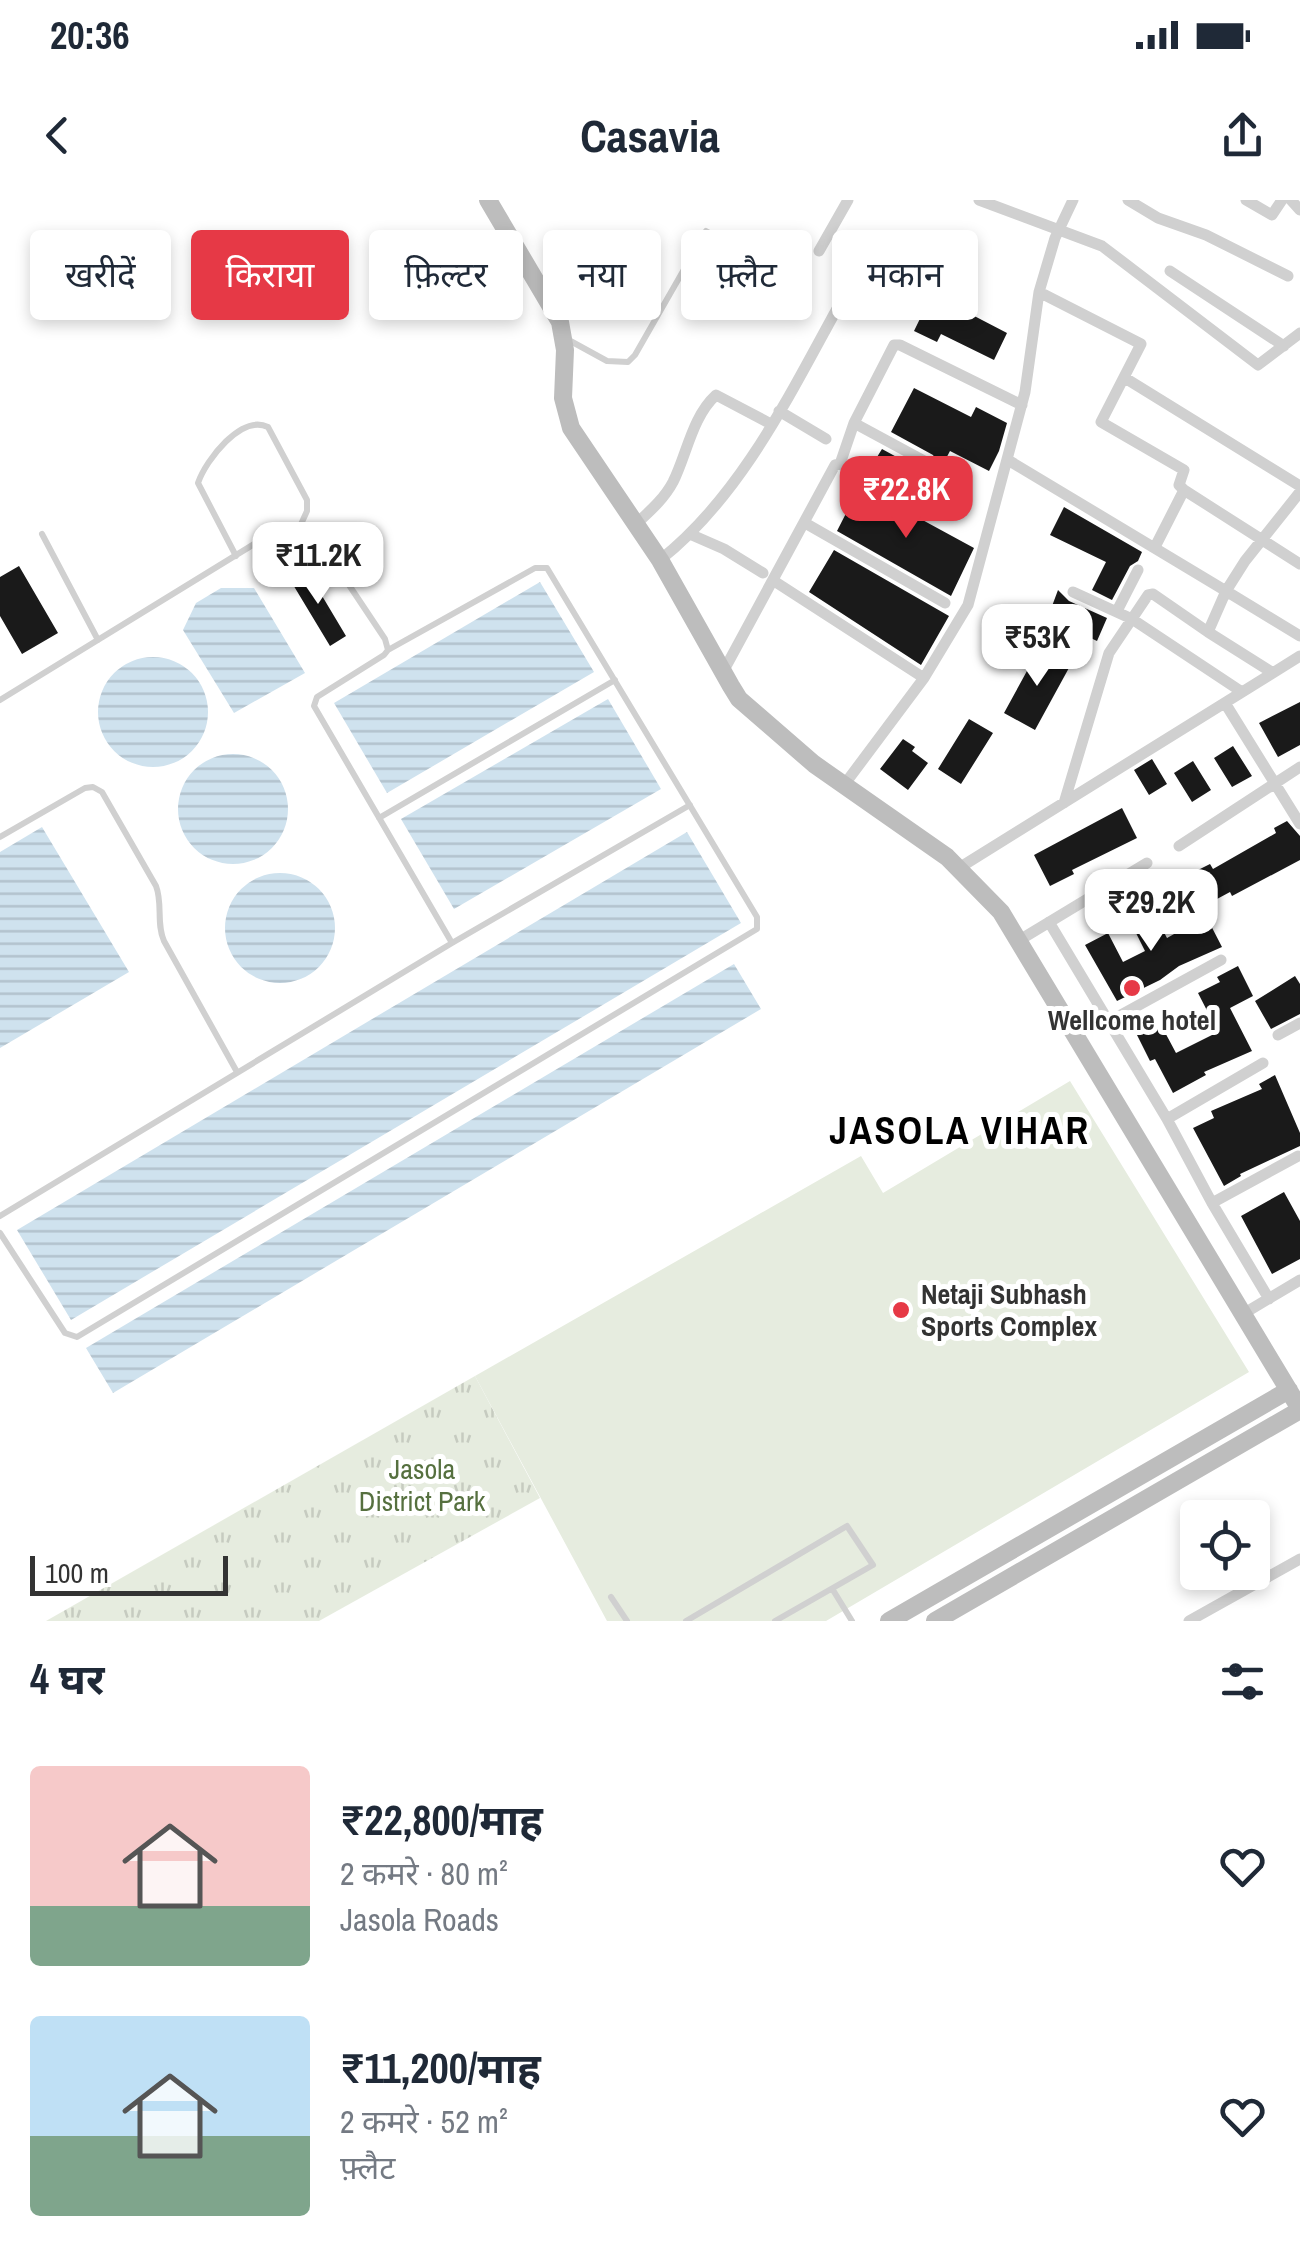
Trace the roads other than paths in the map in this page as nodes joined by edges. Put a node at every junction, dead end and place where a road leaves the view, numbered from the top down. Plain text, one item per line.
1 (488, 200) edge
2 (848, 200) edge
3 (979, 200) edge
4 (1073, 200) edge
5 (1128, 200) edge
6 (1246, 200) edge
7 (1282, 200) edge
8 (1292, 200) edge
9 (1300, 210) edge
10 (1059, 230) junction
11 (819, 252) dead end
12 (1170, 271) dead end
13 (681, 274) edge
14 (1288, 276) dead end
15 (1039, 292) junction
16 (832, 317) edge
17 (1300, 333) edge
18 (564, 338) junction
19 (1284, 346) junction
20 (1124, 378) junction
21 (1022, 405) junction
22 (780, 410) junction
23 (854, 423) junction
24 (770, 424) junction
25 (826, 439) dead end
26 (1008, 460) junction
27 (928, 463) dead end
28 (840, 464) junction
29 (1300, 489) edge
30 (1184, 490) junction
31 (929, 514) dead end
32 (805, 523) junction
33 (636, 524) junction
34 (297, 533) junction
35 (42, 534) dead end
36 (692, 535) junction
37 (1262, 540) junction
38 (1155, 547) junction
39 (236, 556) junction
40 (660, 560) junction
41 (1300, 564) edge
42 (1138, 570) dead end
43 (763, 572) dead end
44 (774, 581) junction
45 (1226, 591) junction
46 (1073, 592) dead end
47 (946, 603) dead end
48 (1117, 611) junction
49 (1132, 619) junction
50 (1208, 632) junction
51 (1300, 636) edge
52 (98, 640) junction
53 (388, 650) junction
54 (1300, 656) edge
55 (723, 672) junction
56 (1273, 673) junction
57 (924, 678) junction
58 (615, 680) junction
59 (1242, 692) junction
60 (0, 700) edge
61 (1225, 704) junction
62 (1300, 767) edge
63 (1273, 784) junction
64 (844, 785) junction
65 (1064, 803) junction
66 (690, 804) junction
67 (379, 818) junction
68 (1300, 824) edge
69 (0, 837) edge
70 (1178, 846) dead end
71 (1147, 863) dead end
72 (959, 868) junction
73 (1049, 922) junction
74 (1018, 940) junction
75 (452, 943) junction
76 (1221, 960) dead end
77 (1108, 1022) junction
78 (1300, 1022) edge
79 (1278, 1035) dead end
80 (1263, 1063) dead end
81 (236, 1072) junction
82 (1167, 1118) junction
83 (1298, 1156) edge
84 (1212, 1203) junction
85 (0, 1216) edge
86 (0, 1233) edge
87 (1300, 1280) edge
88 (1269, 1298) junction
89 (1244, 1314) junction
90 (1289, 1390) junction
91 (1300, 1410) edge
92 (1300, 1558) edge
93 (833, 1590) junction
94 (611, 1598) dead end
95 (627, 1621) edge
96 (686, 1621) edge
97 (774, 1621) edge
98 (852, 1621) edge
99 (889, 1621) edge
100 (935, 1621) edge
101 (1189, 1621) edge

1 - 18 street
2 - 11 street
3 - 10 street
4 - 10 street
5 - 14 street
6 - 7 street
8 - 9 street
10 - 15 street
10 - 19 street
12 - 19 street
13 - 18 lane
15 - 20 street
15 - 21 street
16 - 22 street
17 - 19 street
18 - 33 street
20 - 29 street
20 - 30 street
21 - 23 street
21 - 26 street
22 - 24 street
22 - 25 street
23 - 27 street
23 - 28 street
24 - 33 street
24 - 36 street
26 - 38 street
26 - 57 street
28 - 31 street
28 - 32 street
29 - 37 street
30 - 37 street
30 - 38 street
32 - 44 street
32 - 47 street
33 - 40 street
34 - 39 lane
34 - 39 lane
34 - 53 lane
35 - 52 lane
36 - 40 street
36 - 43 street
37 - 41 street
37 - 45 street
38 - 45 street
39 - 52 lane
40 - 55 street
42 - 48 street
44 - 55 street
44 - 57 street
45 - 50 street
45 - 51 street
46 - 48 street
48 - 49 street
49 - 50 street
49 - 59 street
49 - 65 street
50 - 56 street
52 - 60 lane
53 - 58 lane
53 - 67 lane
54 - 56 street
55 - 64 street
56 - 59 street
57 - 64 street
58 - 66 lane
58 - 67 lane
59 - 61 street
61 - 63 street
61 - 65 street
62 - 63 street
63 - 68 street
63 - 70 street
64 - 72 street
65 - 72 street
66 - 75 lane
66 - 86 lane
67 - 75 lane
69 - 81 lane
71 - 73 street
72 - 74 street
73 - 74 street
73 - 77 street
74 - 89 street
75 - 81 lane
76 - 77 street
77 - 82 street
78 - 79 street
80 - 82 street
81 - 85 lane
82 - 84 street
83 - 84 street
84 - 88 street
87 - 88 street
88 - 89 street
89 - 90 street
90 - 91 street
90 - 99 street
91 - 100 street
92 - 101 street
93 - 96 lane
93 - 97 lane
93 - 98 lane
94 - 95 lane

